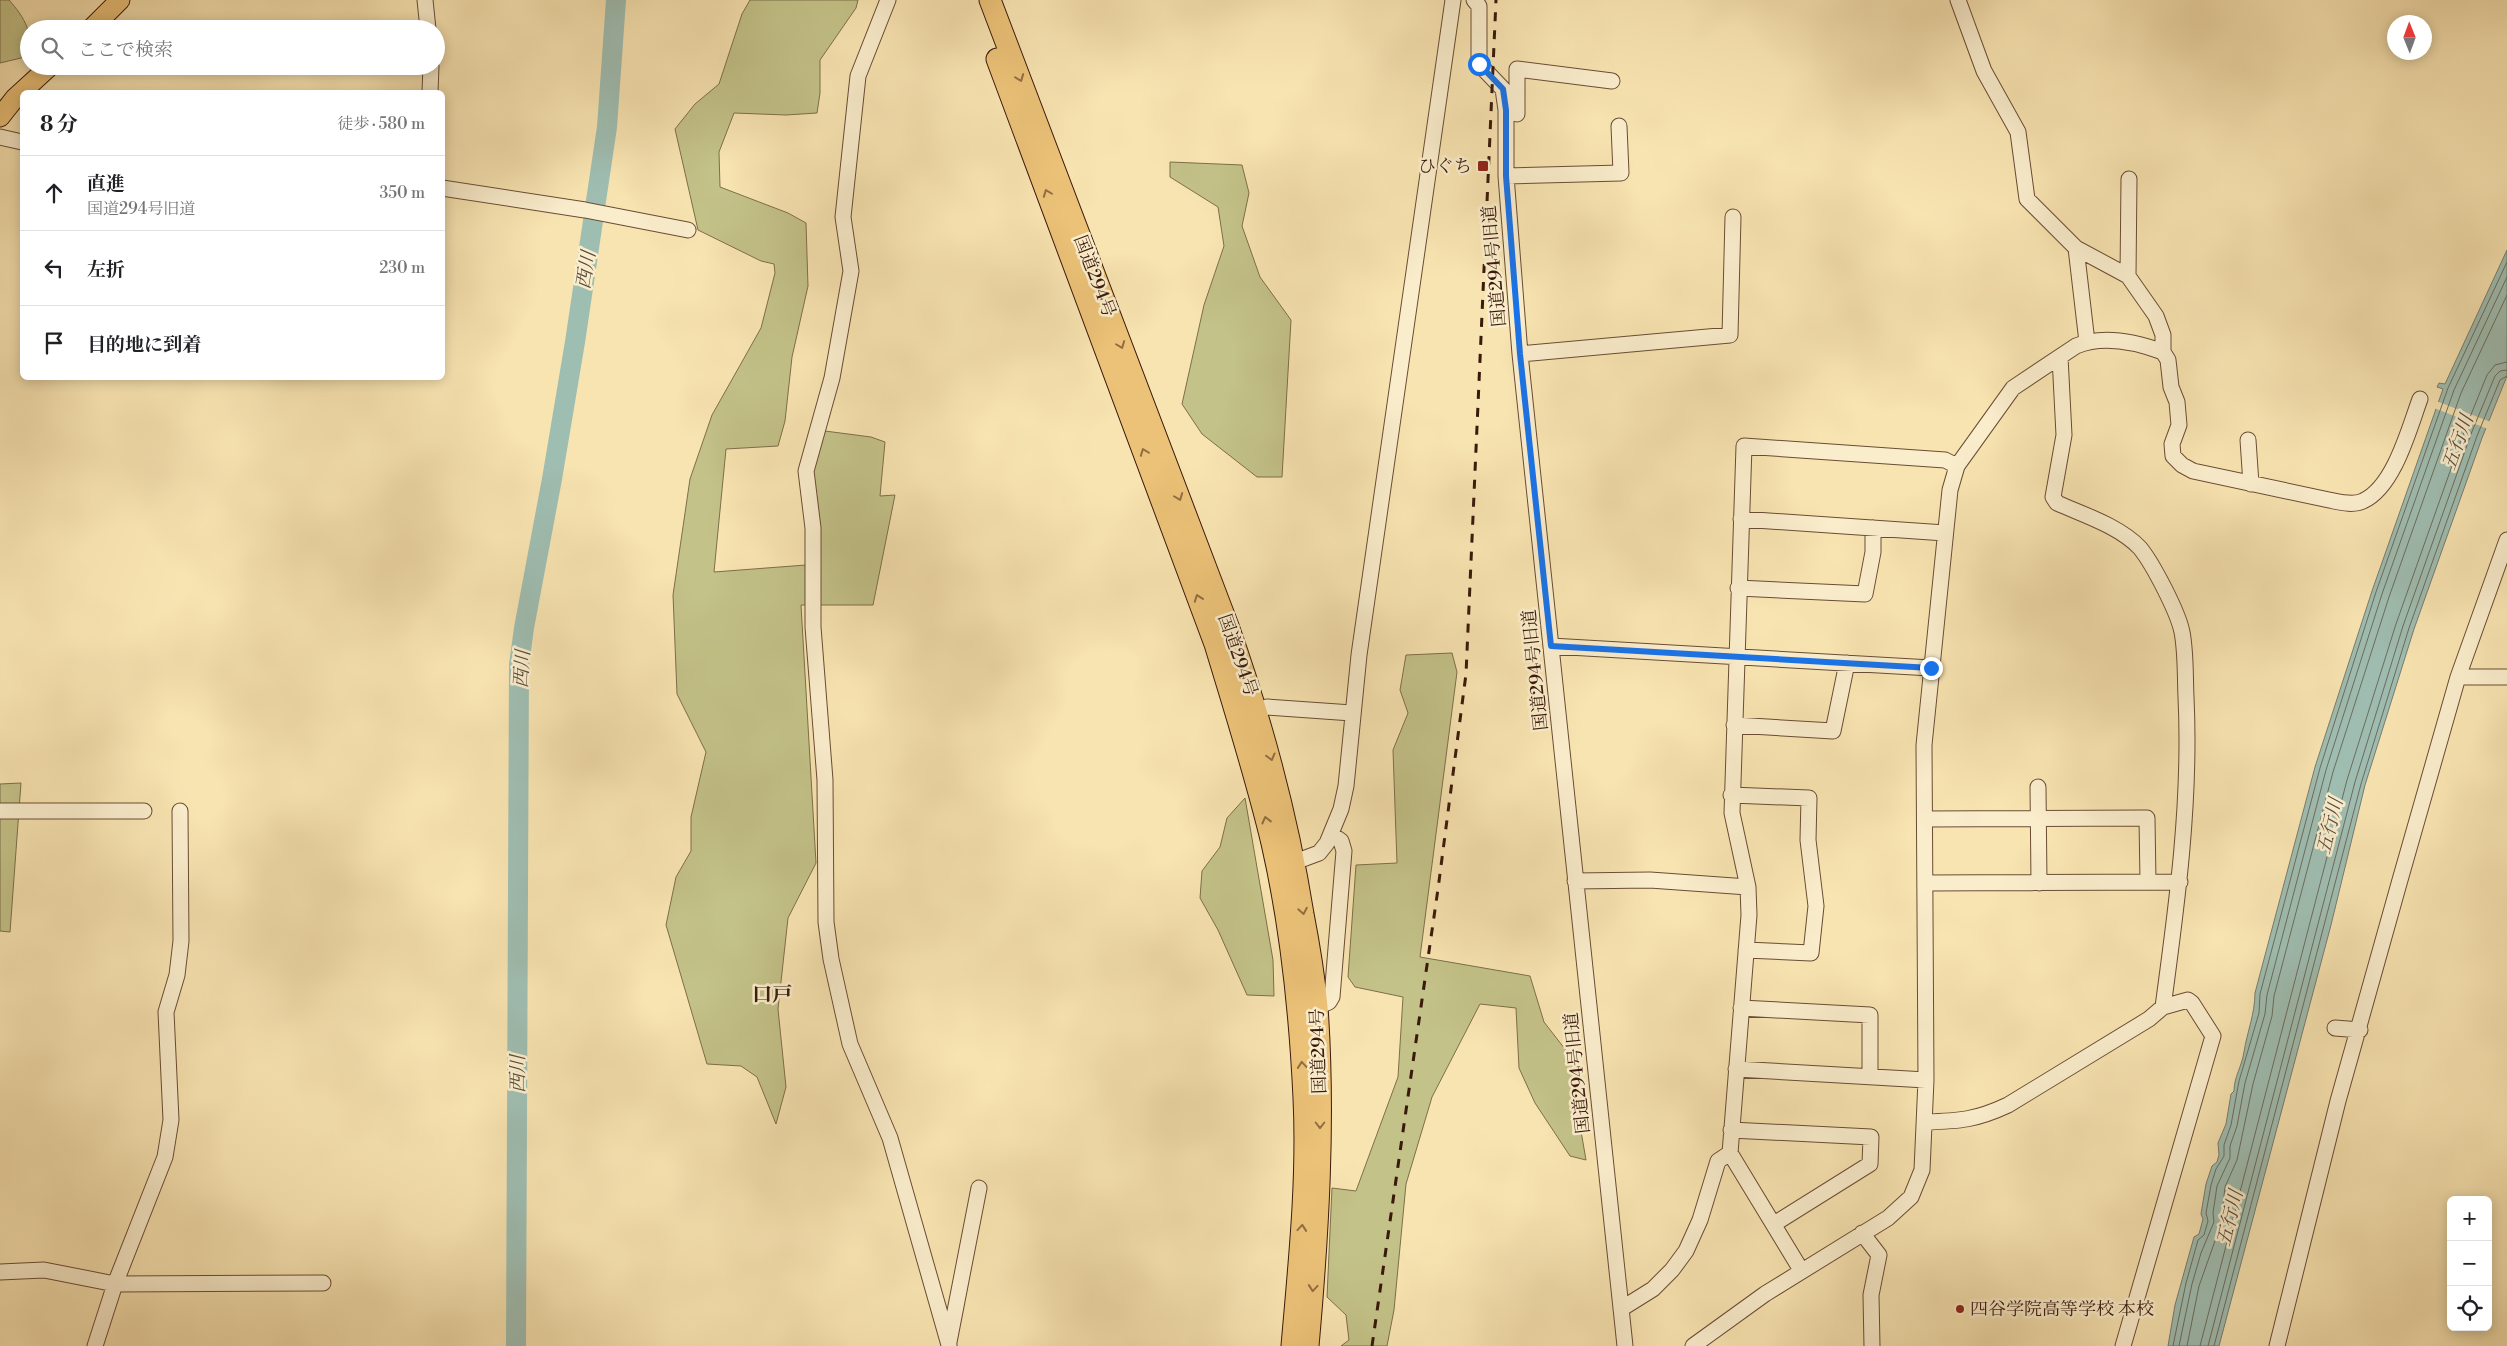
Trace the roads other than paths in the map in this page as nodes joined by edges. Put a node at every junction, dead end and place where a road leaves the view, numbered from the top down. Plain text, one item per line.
1 (120, 0) edge
2 (425, 0) edge
3 (888, 0) edge
4 (976, 0) edge
5 (990, 0) edge
6 (1453, 0) edge
7 (1474, 0) edge
8 (1958, 0) edge
9 (100, 20) edge
10 (427, 20) edge
11 (40, 75) edge
12 (431, 75) edge
13 (1612, 81) dead end
14 (1499, 84) junction
15 (1517, 84) junction
16 (24, 90) edge
17 (430, 90) edge
18 (20, 93) edge
19 (1517, 114) dead end
20 (0, 117) edge
21 (1619, 126) dead end
22 (0, 137) edge
23 (20, 142) edge
24 (1506, 176) junction
25 (2128, 179) dead end
26 (445, 188) edge
27 (1733, 217) dead end
28 (688, 230) dead end
29 (2076, 248) junction
30 (2128, 276) junction
31 (2087, 342) junction
32 (2163, 352) junction
33 (1520, 354) junction
34 (2060, 357) junction
35 (2420, 399) dead end
36 (2248, 440) dead end
37 (1957, 466) junction
38 (2251, 484) junction
39 (1741, 519) junction
40 (1873, 528) junction
41 (1945, 533) junction
42 (2507, 540) edge
43 (1738, 588) junction
44 (1551, 646) junction
45 (1737, 655) junction
46 (1847, 663) junction
47 (1931, 668) junction
48 (2458, 677) junction
49 (2507, 677) edge
50 (1257, 710) junction
51 (1352, 713) junction
52 (1734, 725) junction
53 (2038, 787) dead end
54 (1731, 795) junction
55 (0, 811) edge
56 (180, 811) dead end
57 (144, 812) dead end
58 (2038, 818) junction
59 (1925, 819) junction
60 (1331, 834) junction
61 (1286, 865) junction
62 (1575, 881) junction
63 (2148, 882) junction
64 (2180, 882) junction
65 (2039, 883) junction
66 (1926, 884) junction
67 (1748, 886) junction
68 (1746, 950) junction
69 (1317, 1007) junction
70 (2163, 1007) junction
71 (1741, 1008) junction
72 (2334, 1028) dead end
73 (2360, 1030) junction
74 (1736, 1069) junction
75 (1870, 1077) junction
76 (1926, 1080) junction
77 (1925, 1122) junction
78 (1731, 1130) junction
79 (1730, 1153) junction
80 (979, 1188) dead end
81 (1774, 1224) junction
82 (1862, 1233) junction
83 (1801, 1270) junction
84 (0, 1272) edge
85 (323, 1283) dead end
86 (115, 1284) junction
87 (1621, 1310) junction
88 (95, 1346) edge
89 (948, 1346) edge
90 (1292, 1346) edge
91 (1308, 1346) edge
92 (1625, 1346) edge
93 (1693, 1346) edge
94 (1872, 1346) edge
95 (2123, 1346) edge
96 (2278, 1346) edge

1 - 9 main road
2 - 10 street
3 - 89 street
61 -> 4 highway, 国道294号
5 -> 50 highway, 国道294号
6 - 51 street
7 - 14 street, 国道294号旧道
8 - 29 street
11 - 16 main road
12 - 17 street
13 - 15 street
14 - 15 street
14 - 24 street, 国道294号旧道
15 - 19 street
18 - 20 main road
21 - 24 street
22 - 23 street
24 - 33 street, 国道294号旧道
25 - 30 street
26 - 28 street
27 - 33 street
29 - 30 street
29 - 31 street
30 - 32 street
31 - 32 street
31 - 34 street
32 - 38 street
33 - 44 street, 国道294号旧道
34 - 37 street
34 - 64 street
35 - 38 street
36 - 38 street
37 - 39 street
37 - 41 street
39 - 40 street
39 - 43 street
40 - 41 street
40 - 43 street
41 - 47 street
42 - 48 street
43 - 45 street
44 - 45 street
44 - 62 street, 国道294号旧道
45 - 46 street
45 - 52 street
46 - 47 street
46 - 52 street
47 - 59 street
48 - 49 street
48 - 73 street
50 - 51 street
50 -> 61 highway, 国道294号
51 - 60 street
52 - 54 street
53 - 58 street
54 - 67 street
54 - 68 street
55 - 57 street
56 - 86 street
58 - 59 street
58 - 63 street
58 - 65 street
59 - 66 street
60 - 61 street
60 - 69 street
61 -> 69 highway, 国道294号
90 -> 61 highway, 国道294号
62 - 67 street
62 - 87 street, 国道294号旧道
63 - 64 street
63 - 65 street
64 - 70 street
65 - 66 street
66 - 76 street
67 - 68 street
68 - 71 street
69 -> 91 highway, 国道294号
70 - 77 street
70 - 95 street
71 - 74 street
71 - 75 street
72 - 73 street
73 - 96 street
74 - 75 street
74 - 78 street
75 - 76 street
76 - 77 street
77 - 82 street
78 - 79 street
78 - 81 street
79 - 81 street
79 - 87 street
80 - 89 street
81 - 83 street
82 - 83 street
82 - 94 street
83 - 93 street
84 - 86 street
85 - 86 street
86 - 88 street
87 - 92 street, 国道294号旧道

